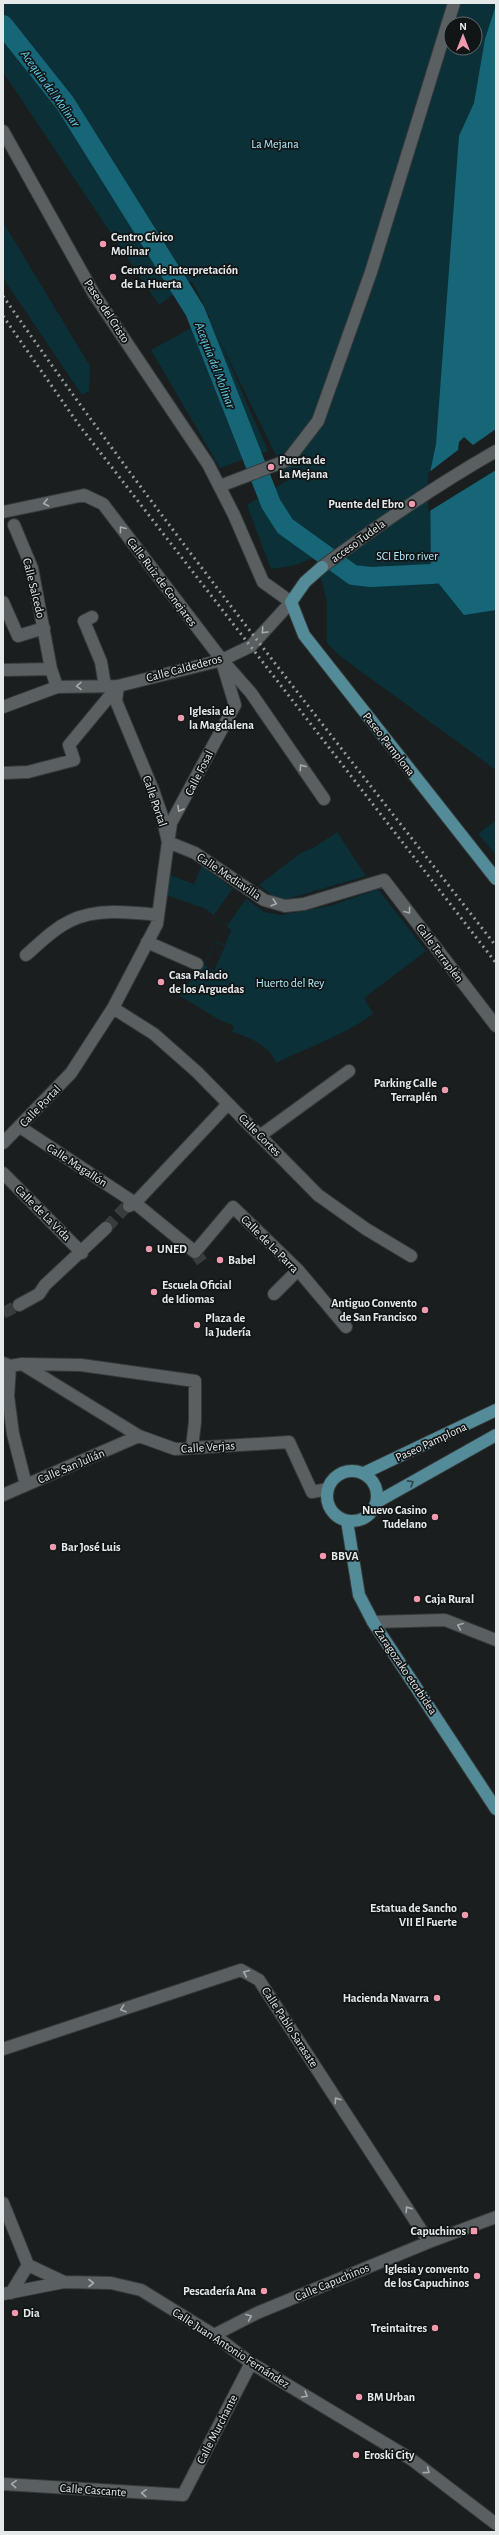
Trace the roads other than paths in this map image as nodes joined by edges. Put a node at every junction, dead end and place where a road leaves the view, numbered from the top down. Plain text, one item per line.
1 (454, 3) edge
2 (3, 131) edge
3 (496, 450) edge
4 (220, 486) junction
5 (3, 512) edge
6 (14, 525) dead end
7 (322, 567) joint
8 (3, 602) edge
9 (291, 602) junction
10 (92, 617) dead end
11 (44, 628) junction
12 (222, 660) junction
13 (51, 669) junction
14 (3, 670) edge
15 (57, 686) junction
16 (105, 686) junction
17 (118, 686) junction
18 (3, 707) edge
19 (3, 774) edge
20 (324, 800) dead end
21 (168, 842) junction
22 (384, 880) joint
23 (496, 880) edge
24 (158, 916) junction
25 (147, 942) junction
26 (26, 955) dead end
27 (197, 964) dead end
28 (113, 1008) junction
29 (496, 1026) edge
30 (349, 1071) dead end
31 (228, 1104) junction
32 (20, 1127) junction
33 (261, 1136) junction
34 (4, 1139) edge
35 (3, 1173) edge
36 (130, 1205) junction
37 (106, 1228) tunnel mouth
38 (195, 1252) joint
39 (82, 1253) junction
40 (411, 1256) dead end
41 (298, 1270) junction
42 (274, 1294) dead end
43 (19, 1305) tunnel mouth
44 (346, 1327) dead end
45 (22, 1364) junction
46 (7, 1365) edge
47 (496, 1410) edge
48 (496, 1435) edge
49 (139, 1436) junction
50 (192, 1447) junction
51 (364, 1473) junction
52 (26, 1485) junction
53 (328, 1490) junction
54 (3, 1495) edge
55 (377, 1502) junction
56 (347, 1521) junction
57 (373, 1622) junction
58 (496, 1640) edge
59 (496, 1809) edge
60 (3, 2049) edge
61 (3, 2202) edge
62 (496, 2217) edge
63 (429, 2242) junction
64 (28, 2265) junction
65 (64, 2282) junction
66 (7, 2293) edge
67 (214, 2335) junction
68 (250, 2363) junction
69 (3, 2484) edge
70 (182, 2495) joint
71 (496, 2524) edge

1 - 4 street
2 - 4 street, Paseo del Cristo
3 - 7 street, acceso Tudela
4 - 9 street, Paseo del Cristo
12 -> 5 street, Calle Ruiz de Conejares
6 - 11 street, Calle Salcedo
7 - 9 main road
8 - 11 street, Calle Salcedo
9 -> 12 street, Calle Caldederos
9 - 23 main road, Paseo Pamplona
10 - 16 street
11 - 13 street, Calle Salcedo
12 - 17 street, Calle Caldederos
20 -> 12 street, Calle Ruiz de Conejares
12 -> 21 street, Calle Fosal
13 - 14 street
13 - 15 street, Calle Salcedo
16 -> 15 street, Calle Caldederos
15 - 18 street, Calle Caldederos
16 - 17 street, Calle Caldederos
17 - 19 street
17 - 21 street, Calle Portal
21 -> 22 street, Calle Mediavilla
21 - 24 street, Calle Portal
22 -> 29 street, Calle Terraplén
24 - 25 street, Calle Portal
24 - 26 street
25 - 27 street
25 - 28 street, Calle Portal
28 - 31 street, Calle Cortes
28 - 32 street, Calle Portal
30 - 33 street
31 - 33 street, Calle Cortes
31 - 36 street
32 - 34 street, Calle Portal
32 - 36 street, Calle Magallón
33 - 40 street, Calle Cortes
35 - 39 street, Calle de La Vida
36 - 38 street, Calle Magallón
37 - 39 street
38 - 41 street, Calle de La Parra
39 - 43 street
41 - 42 street
41 - 44 street, Calle de La Parra
45 - 46 street
45 - 49 street, Calle Verjas
45 - 50 street
46 - 52 street
47 - 51 main road, Paseo Pamplona
55 -> 48 main road, Paseo Pamplona
49 - 50 street, Calle Verjas
49 - 52 street, Calle San Julián
50 - 53 street, Calle Verjas
51 - 53 main road
51 - 55 main road
52 - 54 street, Calle San Julián
53 - 56 main road
55 - 56 main road
56 - 57 main road, Zaragozako etorbidea
58 -> 57 street
57 - 59 main road, Zaragozako etorbidea
63 -> 60 street, Calle Pablo Sarasate
61 - 64 street
62 - 63 street, Calle Capuchinos
67 -> 63 street, Calle Capuchinos
64 - 65 street
64 - 66 street
65 - 66 street, Calle Juan Antonio Fernández
65 -> 67 street, Calle Juan Antonio Fernández
67 - 68 street, Calle Juan Antonio Fernández
68 - 70 street, Calle Murchante
68 -> 71 street, Calle Juan Antonio Fernández
70 -> 69 street, Calle Cascante

